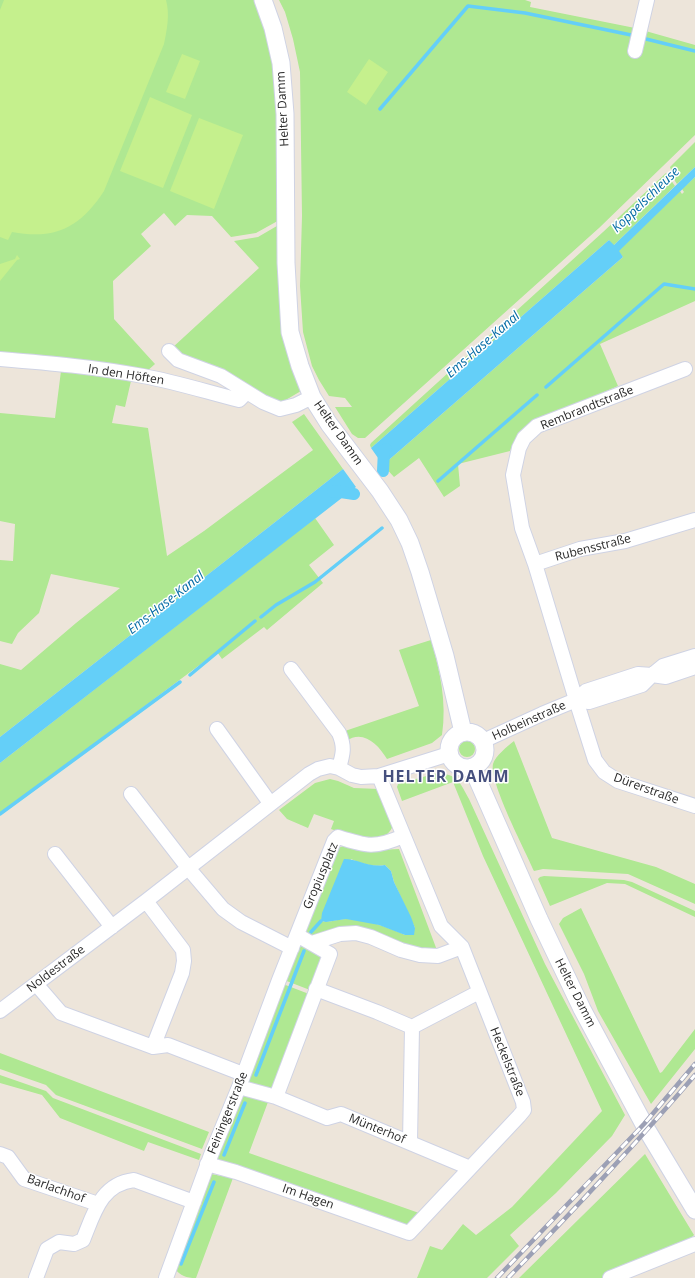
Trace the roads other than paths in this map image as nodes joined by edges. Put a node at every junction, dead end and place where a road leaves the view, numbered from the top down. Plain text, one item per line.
1 (264, 0) edge
2 (647, 0) edge
3 (637, 42) dead end
4 (169, 351) dead end
5 (0, 358) edge
6 (685, 369) dead end
7 (248, 392) junction
8 (312, 397) junction
9 (695, 520) edge
10 (535, 564) junction
11 (695, 656) edge
12 (695, 667) edge
13 (291, 669) dead end
14 (652, 675) junction
15 (576, 700) junction
16 (217, 729) dead end
17 (463, 732) junction
18 (483, 741) junction
19 (449, 754) junction
20 (472, 767) junction
21 (339, 768) junction
22 (379, 776) junction
23 (131, 794) dead end
24 (270, 803) junction
25 (695, 806) edge
26 (403, 836) junction
27 (54, 854) dead end
28 (188, 868) junction
29 (146, 901) junction
30 (112, 927) junction
31 (294, 941) junction
32 (312, 943) junction
33 (462, 948) junction
34 (36, 984) junction
35 (316, 989) junction
36 (479, 992) junction
37 (0, 1011) edge
38 (412, 1027) junction
39 (153, 1047) junction
40 (241, 1080) junction
41 (276, 1097) junction
42 (410, 1143) junction
43 (0, 1154) edge
44 (207, 1164) junction
45 (470, 1168) junction
46 (194, 1202) junction
47 (98, 1204) junction
48 (695, 1210) edge
49 (409, 1233) joint
50 (695, 1244) edge
51 (170, 1277) edge
52 (36, 1278) edge
53 (610, 1278) edge

1 - 8 street, Helter Damm
2 - 3 street
4 - 7 street
5 - 7 street, In den Höften
6 - 10 street, Rembrandtstraße
7 - 8 street
8 - 17 street, Helter Damm
9 - 10 street, Rubensstraße
10 - 15 street
11 - 14 street
12 - 14 street, Holbeinstraße
13 - 21 street
14 - 15 street, Holbeinstraße
15 - 18 street, Holbeinstraße
15 - 25 street, Dürerstraße
16 - 24 street
17 - 18 street
17 - 19 street
18 - 20 street
19 - 20 street
19 - 22 street
20 - 48 street, Helter Damm
21 - 22 street
21 - 24 street, Noldestraße
22 - 26 street
23 - 28 street
24 - 28 street, Noldestraße
26 - 31 street, Gropiusplatz
26 - 33 street
27 - 30 street
28 - 29 street, Noldestraße
28 - 31 street
29 - 30 street, Noldestraße
29 - 39 street
30 - 34 street, Noldestraße
31 - 32 street
31 - 40 street, Feiningerstraße
32 - 33 street
32 - 35 street
33 - 36 street, Heckelstraße
34 - 37 street, Noldestraße
34 - 39 street
35 - 38 street
35 - 41 street
36 - 38 street
36 - 45 street, Heckelstraße
38 - 42 street, Münterhof
39 - 40 street, Münterhof
40 - 41 street, Münterhof
40 - 44 street, Feiningerstraße
41 - 42 street, Münterhof
42 - 45 street, Münterhof
43 - 47 street, Barlachhof
44 - 46 street, Feiningerstraße
44 - 49 street, Im Hagen
45 - 49 street, Heckelstraße
46 - 47 street, Barlachhof
46 - 51 street, Feiningerstraße
47 - 52 street, Barlachhof
50 - 53 street

